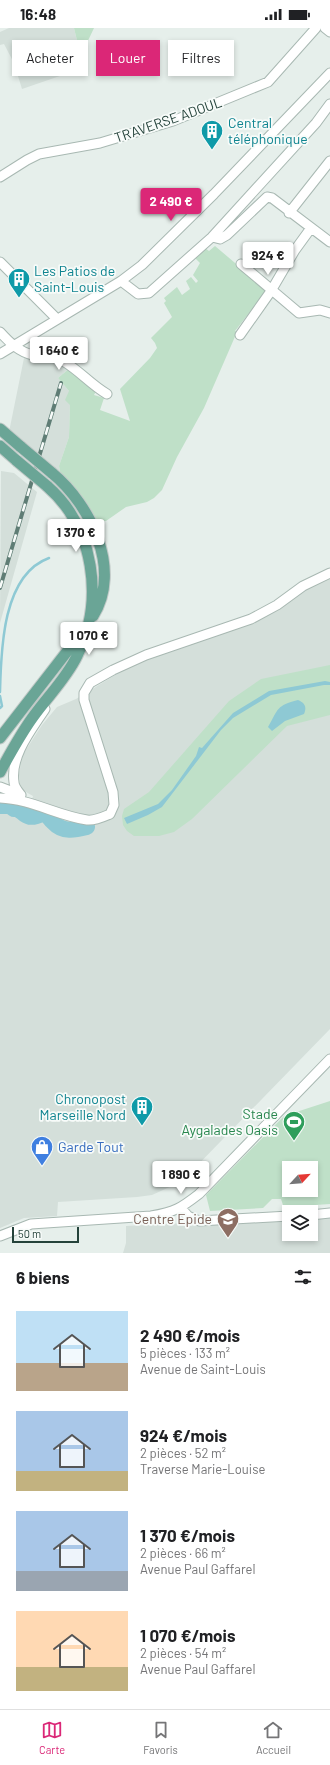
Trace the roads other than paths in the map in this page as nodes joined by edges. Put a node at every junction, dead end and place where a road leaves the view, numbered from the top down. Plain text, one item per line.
1 (316, 28) edge
2 (325, 28) edge
3 (330, 32) edge
4 (330, 73) edge
5 (330, 104) edge
6 (330, 161) edge
7 (0, 177) edge
8 (289, 213) junction
9 (310, 228) junction
10 (212, 237) junction
11 (330, 242) edge
12 (0, 262) edge
13 (241, 264) dead end
14 (121, 281) junction
15 (272, 291) junction
16 (330, 313) edge
17 (57, 319) junction
18 (0, 332) edge
19 (240, 335) dead end
20 (14, 346) junction
21 (0, 354) edge
22 (107, 394) dead end
23 (0, 429) edge
24 (0, 446) edge
25 (330, 573) edge
26 (88, 624) junction
27 (64, 678) junction
28 (0, 738) edge
29 (0, 772) edge
30 (0, 788) edge
31 (21, 795) junction
32 (0, 798) edge
33 (32, 803) junction
34 (330, 1059) edge
35 (181, 1208) junction
36 (330, 1213) edge
37 (318, 1214) edge
38 (282, 1216) edge
39 (0, 1236) edge

1 - 7 street, TRAVERSE ADOUL
2 - 3 street
4 - 14 street
5 - 10 street
6 - 8 street
8 - 9 street
8 - 10 street
9 - 11 street
9 - 15 street
10 - 14 street
12 - 17 street
13 - 15 street
14 - 17 street
15 - 16 street
15 - 19 street
17 - 20 street
18 - 20 street
20 - 21 street
20 - 22 street
23 - 26 main road, bridge
24 - 26 main road, bridge
25 - 33 street
26 - 27 main road
26 - 28 main road
27 - 29 main road
27 - 31 street
30 - 31 street
31 - 33 street
32 - 33 street
34 - 35 street
35 - 38 street
35 - 39 street
36 - 37 street

